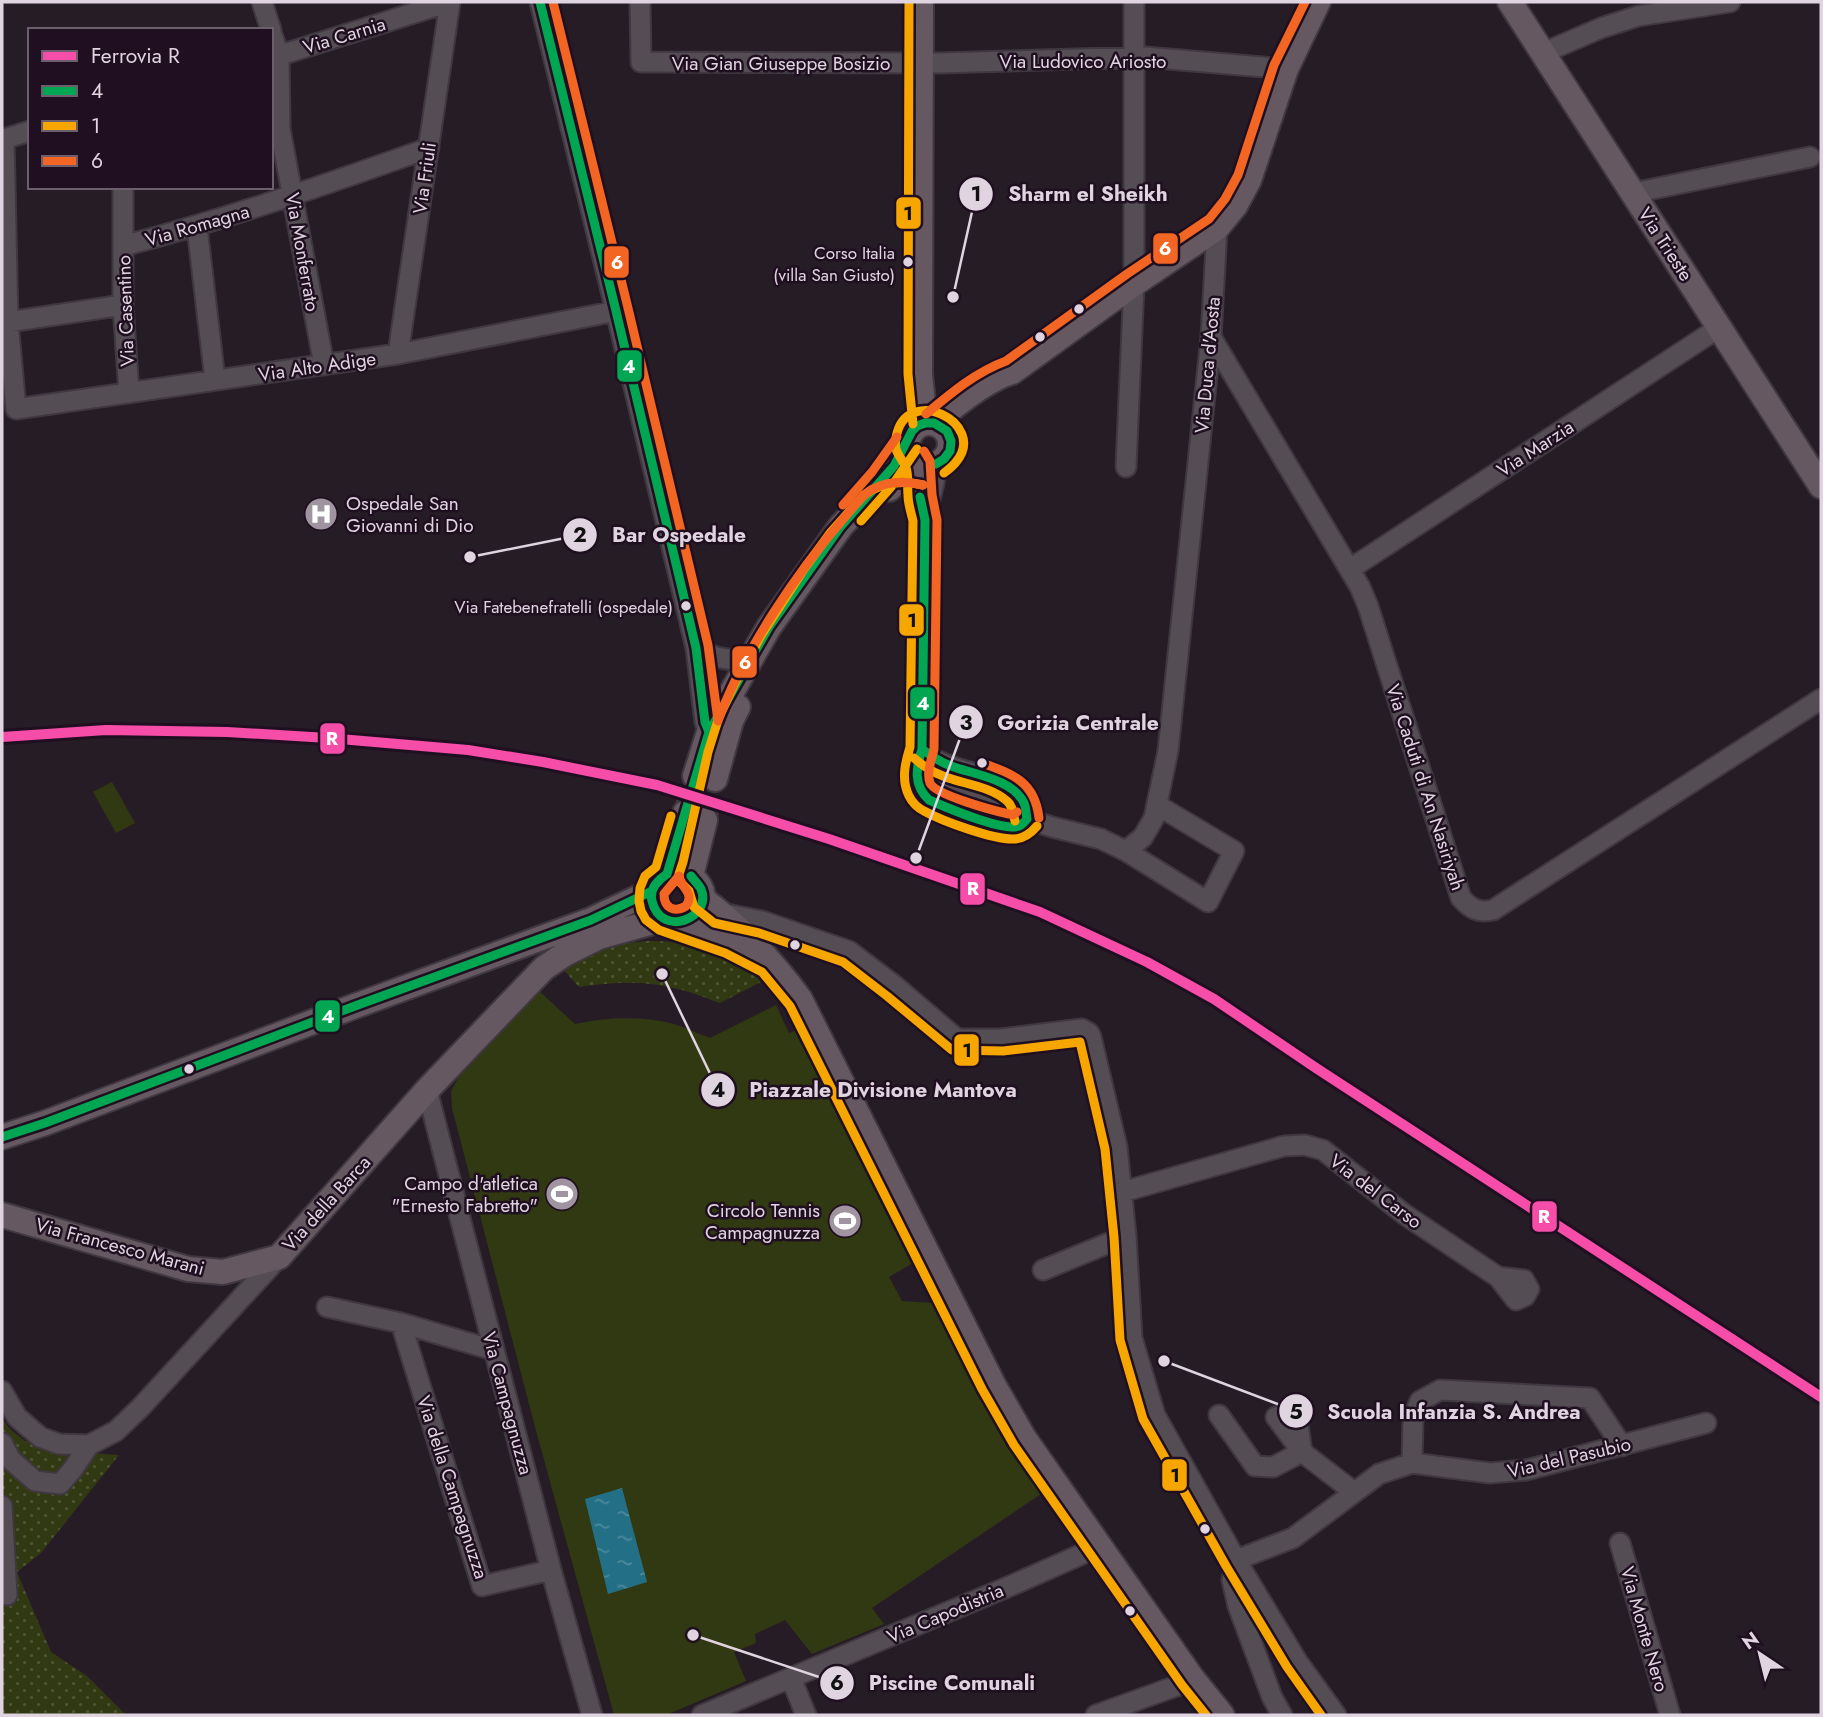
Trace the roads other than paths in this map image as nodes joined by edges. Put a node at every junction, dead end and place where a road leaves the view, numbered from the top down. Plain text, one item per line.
1 (262, 2) edge
2 (449, 2) edge
3 (540, 2) edge
4 (640, 2) edge
5 (921, 2) edge
6 (1134, 2) edge
7 (1318, 2) edge
8 (1510, 2) edge
9 (1730, 2) edge
10 (270, 28) edge
11 (1543, 53) junction
12 (275, 57) edge
13 (1134, 58) junction
14 (921, 62) junction
15 (1286, 69) junction
16 (28, 132) edge
17 (429, 148) junction
18 (1810, 157) dead end
19 (123, 189) edge
20 (1633, 193) junction
21 (293, 196) junction
22 (197, 227) junction
23 (1217, 228) junction
24 (123, 246) junction
25 (1134, 284) junction
26 (123, 305) junction
27 (616, 312) junction
28 (8, 322) junction
29 (1720, 327) junction
30 (1211, 337) junction
31 (398, 354) junction
32 (324, 365) junction
33 (215, 380) junction
34 (129, 393) junction
35 (935, 425) junction
36 (920, 457) junction
37 (1126, 467) dead end
38 (1821, 486) edge
39 (920, 497) junction
40 (876, 501) junction
41 (925, 520) junction
42 (1350, 569) junction
43 (696, 648) junction
44 (750, 659) junction
45 (1821, 699) edge
46 (709, 733) junction
47 (1157, 805) junction
48 (1126, 851) junction
49 (691, 876) junction
50 (659, 882) junction
51 (712, 906) junction
52 (671, 921) junction
53 (770, 962) junction
54 (427, 1090) junction
55 (2, 1137) edge
56 (1122, 1192) junction
57 (2, 1215) edge
58 (1126, 1239) junction
59 (279, 1257) junction
60 (1043, 1270) dead end
61 (1498, 1277) dead end
62 (327, 1307) dead end
63 (401, 1323) junction
64 (494, 1350) junction
65 (2, 1391) edge
66 (1219, 1415) dead end
67 (1706, 1423) dead end
68 (2, 1443) edge
69 (89, 1445) junction
70 (1622, 1446) junction
71 (1412, 1464) junction
72 (1354, 1492) junction
73 (2, 1506) edge
74 (1620, 1543) dead end
75 (1098, 1545) junction
76 (1236, 1560) junction
77 (551, 1570) junction
78 (7, 1595) dead end
79 (791, 1678) junction
80 (1192, 1678) junction
81 (592, 1715) edge
82 (702, 1715) edge
83 (806, 1715) edge
84 (1096, 1715) edge
85 (1222, 1715) edge
86 (1282, 1715) edge
87 (1336, 1715) edge
88 (1670, 1715) edge

1 - 10 street, Via Carnia
2 - 12 street, Via Carnia
2 - 17 street, Via Friuli
3 - 27 street
4 - 14 street, Via Gian Giuseppe Bosizio
5 - 14 main road
6 - 13 street
7 - 15 main road
8 - 11 main road, Via Trieste
9 - 11 street
11 - 20 main road, Via Trieste
12 - 21 street, Via Monferrato
13 - 14 street, Via Ludovico Ariosto
13 - 15 street, Via Ludovico Ariosto
13 - 25 street
14 - 35 main road
15 - 23 main road
16 - 28 street
17 - 21 street, Via Romagna
17 - 31 street, Via Friuli
18 - 20 street
19 - 24 street, Via Casentino
20 - 29 main road, Via Trieste
21 - 22 street, Via Romagna
21 - 32 street, Via Monferrato
22 - 24 street, Via Romagna
22 - 33 street
23 - 25 main road
23 - 30 street, Via Duca d'Aosta
24 - 26 street, Via Casentino
25 - 35 main road
25 - 37 street
26 - 28 street
26 - 34 street, Via Casentino
27 - 31 street, Via Alto Adige
27 - 43 street
28 - 34 street, Via Alto Adige
29 - 38 main road, Via Trieste
29 - 42 street, Via Marzia
30 - 42 street, Via Caduti di An Nasiriyah
30 - 47 street, Via Duca d'Aosta
31 - 32 street, Via Alto Adige
32 - 33 street, Via Alto Adige
33 - 34 street, Via Alto Adige
35 - 36 main road
35 - 36 main road
36 - 39 street
36 - 40 main road
36 - 41 street
36 - 44 main road
39 - 40 street
39 - 41 street
40 - 46 main road
41 - 48 street
42 - 45 street, Via Caduti di An Nasiriyah
43 - 44 street
43 - 46 street
44 - 46 main road
47 - 48 street, Via Duca d'Aosta
47 - 48 street
49 - 50 main road
49 - 50 main road
49 - 51 main road
50 - 52 main road
50 - 55 main road
51 - 52 main road
51 - 53 main road
51 - 56 street
52 - 53 main road
52 - 54 main road, Via della Barca
53 - 75 main road
54 - 59 main road, Via della Barca
54 - 64 street, Via Campagnuzza
56 - 58 street
56 - 61 street, Via del Carso
57 - 59 main road, Via Francesco Marani
58 - 60 street
58 - 76 street
59 - 69 street, Via della Barca
62 - 63 street
63 - 64 street
63 - 77 street, Via della Campagnuzza
64 - 77 street, Via Campagnuzza
65 - 69 street
66 - 72 street
67 - 70 street, Via del Pasubio
68 - 69 street
70 - 71 street, Via del Pasubio
70 - 71 street
71 - 72 street, Via del Pasubio
72 - 76 street, Via del Pasubio
73 - 78 street
74 - 88 street, Via Monte Nero
75 - 79 street, Via Capodistria
75 - 80 main road
76 - 86 street
76 - 87 street
77 - 81 street, Via Campagnuzza
79 - 82 street, Via Capodistria
79 - 83 street
80 - 84 street
80 - 85 main road

